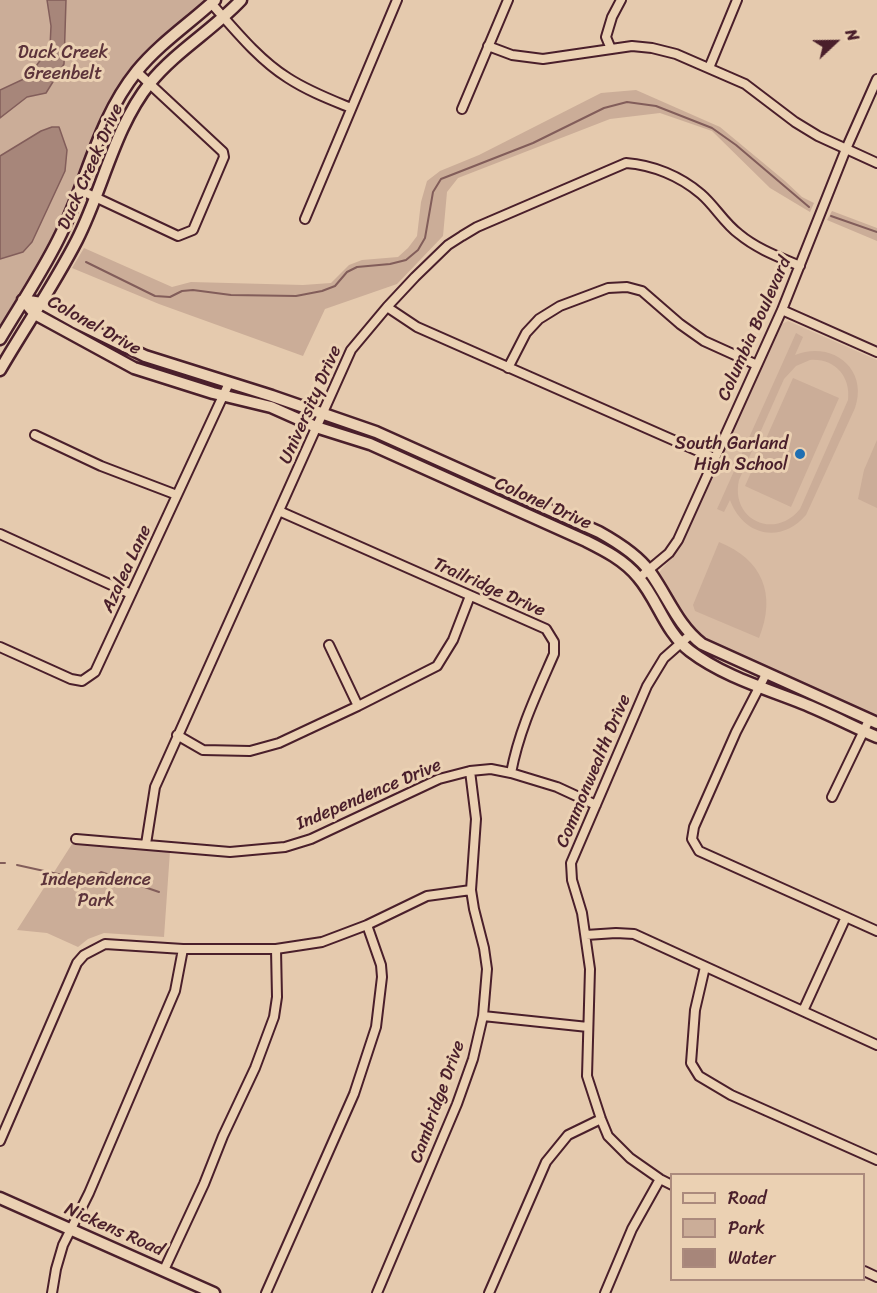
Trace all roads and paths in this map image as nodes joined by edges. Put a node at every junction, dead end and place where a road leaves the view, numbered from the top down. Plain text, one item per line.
1 (241, 0) edge
2 (397, 0) edge
3 (508, 0) edge
4 (621, 0) edge
5 (737, 0) edge
6 (213, 2) edge
7 (224, 17) junction
8 (488, 46) junction
9 (612, 49) junction
10 (709, 68) junction
11 (137, 72) junction
12 (877, 79) edge
13 (150, 84) junction
14 (351, 108) junction
15 (462, 109) dead end
16 (846, 149) junction
17 (877, 164) edge
18 (80, 190) junction
19 (97, 197) junction
20 (305, 219) dead end
21 (800, 266) junction
22 (23, 300) junction
23 (40, 303) junction
24 (387, 307) junction
25 (782, 310) junction
26 (34, 314) junction
27 (0, 339) edge
28 (877, 352) edge
29 (758, 365) junction
30 (508, 368) junction
31 (0, 370) edge
32 (229, 383) junction
33 (223, 395) junction
34 (322, 413) junction
35 (316, 427) junction
36 (35, 435) dead end
37 (714, 459) junction
38 (177, 495) junction
39 (279, 511) junction
40 (0, 534) edge
41 (649, 570) junction
42 (639, 578) junction
43 (131, 594) junction
44 (470, 596) junction
45 (690, 635) junction
46 (680, 643) junction
47 (329, 645) dead end
48 (0, 646) edge
49 (766, 674) junction
50 (759, 687) junction
51 (358, 706) junction
52 (873, 721) edge
53 (864, 731) junction
54 (177, 735) junction
55 (877, 737) edge
56 (470, 771) junction
57 (511, 773) junction
58 (832, 797) dead end
59 (596, 805) junction
60 (76, 839) dead end
61 (146, 844) junction
62 (471, 890) junction
63 (846, 917) junction
64 (366, 925) junction
65 (877, 931) edge
66 (586, 935) junction
67 (183, 949) junction
68 (276, 949) junction
69 (705, 968) junction
70 (803, 1011) junction
71 (483, 1016) junction
72 (588, 1027) junction
73 (877, 1045) edge
74 (601, 1119) junction
75 (0, 1142) edge
76 (877, 1161) edge
77 (660, 1179) junction
78 (670, 1184) edge
79 (0, 1198) edge
80 (71, 1229) junction
81 (164, 1270) junction
82 (52, 1293) edge
83 (214, 1293) edge
84 (267, 1293) edge
85 (377, 1293) edge
86 (489, 1293) edge
87 (605, 1293) edge

1 - 7 street, Duck Creek Drive
2 - 14 street
3 - 8 street
4 - 9 street
5 - 10 street
6 - 7 street
6 - 11 street, Duck Creek Drive
7 - 13 street, Duck Creek Drive
7 - 14 street
8 - 9 street
8 - 15 street
9 - 10 street
10 - 16 street
11 - 13 street
11 - 18 street, Duck Creek Drive
12 - 16 street, Columbia Boulevard
13 - 19 street, Duck Creek Drive
13 - 19 street
14 - 20 street
16 - 17 street
16 - 21 street, Columbia Boulevard
18 - 19 street
18 - 22 street, Duck Creek Drive
19 - 23 street, Duck Creek Drive
21 - 24 street, University Drive
21 - 25 street, Columbia Boulevard
22 - 23 street, Colonel Drive
22 - 26 street, Colonel Drive
22 - 27 street, Duck Creek Drive
23 - 26 street, Duck Creek Drive
23 - 32 street, Colonel Drive
24 - 30 street
24 - 34 street, University Drive
25 - 28 street
25 - 29 street, Columbia Boulevard
26 - 31 street, Duck Creek Drive
26 - 33 street, Colonel Drive
29 - 30 street
29 - 37 street, Columbia Boulevard
30 - 37 street
32 - 33 street, Azalea Lane
32 - 34 street, Colonel Drive
33 - 35 street, Colonel Drive
33 - 38 street, Azalea Lane
34 - 35 street, University Drive
34 - 41 street, Colonel Drive
35 - 39 street, University Drive
35 - 42 street, Colonel Drive
36 - 38 street
37 - 41 street, Columbia Boulevard
38 - 43 street, Azalea Lane
39 - 44 street, Trailridge Drive
39 - 54 street, University Drive
40 - 43 street
41 - 42 street, Columbia Boulevard
41 - 45 street, Colonel Drive
42 - 46 street, Colonel Drive
43 - 48 street, Azalea Lane
44 - 51 street
44 - 57 street, Trailridge Drive
45 - 46 street, Commonwealth Drive
45 - 49 street, Colonel Drive
46 - 50 street, Colonel Drive
46 - 59 street, Commonwealth Drive
47 - 51 street
49 - 50 street
49 - 52 street, Colonel Drive
50 - 53 street, Colonel Drive
50 - 63 street
51 - 54 street
52 - 53 street
53 - 55 street, Colonel Drive
53 - 58 street
54 - 61 street, University Drive
56 - 57 street, Independence Drive
56 - 61 street, Independence Drive
56 - 62 street, Cambridge Drive
57 - 59 street, Independence Drive
59 - 66 street, Commonwealth Drive
60 - 61 street, Independence Drive
62 - 64 street
62 - 71 street, Cambridge Drive
63 - 65 street
63 - 70 street
64 - 68 street
64 - 84 street
66 - 69 street
66 - 72 street, Commonwealth Drive
67 - 68 street
67 - 75 street
67 - 80 street
68 - 81 street
69 - 70 street
69 - 76 street
70 - 73 street
71 - 72 street
71 - 85 street, Cambridge Drive
72 - 74 street, Commonwealth Drive
74 - 77 street, Commonwealth Drive
74 - 86 street
77 - 78 street, Commonwealth Drive
77 - 87 street
79 - 80 street, Nickens Road
80 - 81 street, Nickens Road
80 - 82 street
81 - 83 street, Nickens Road

